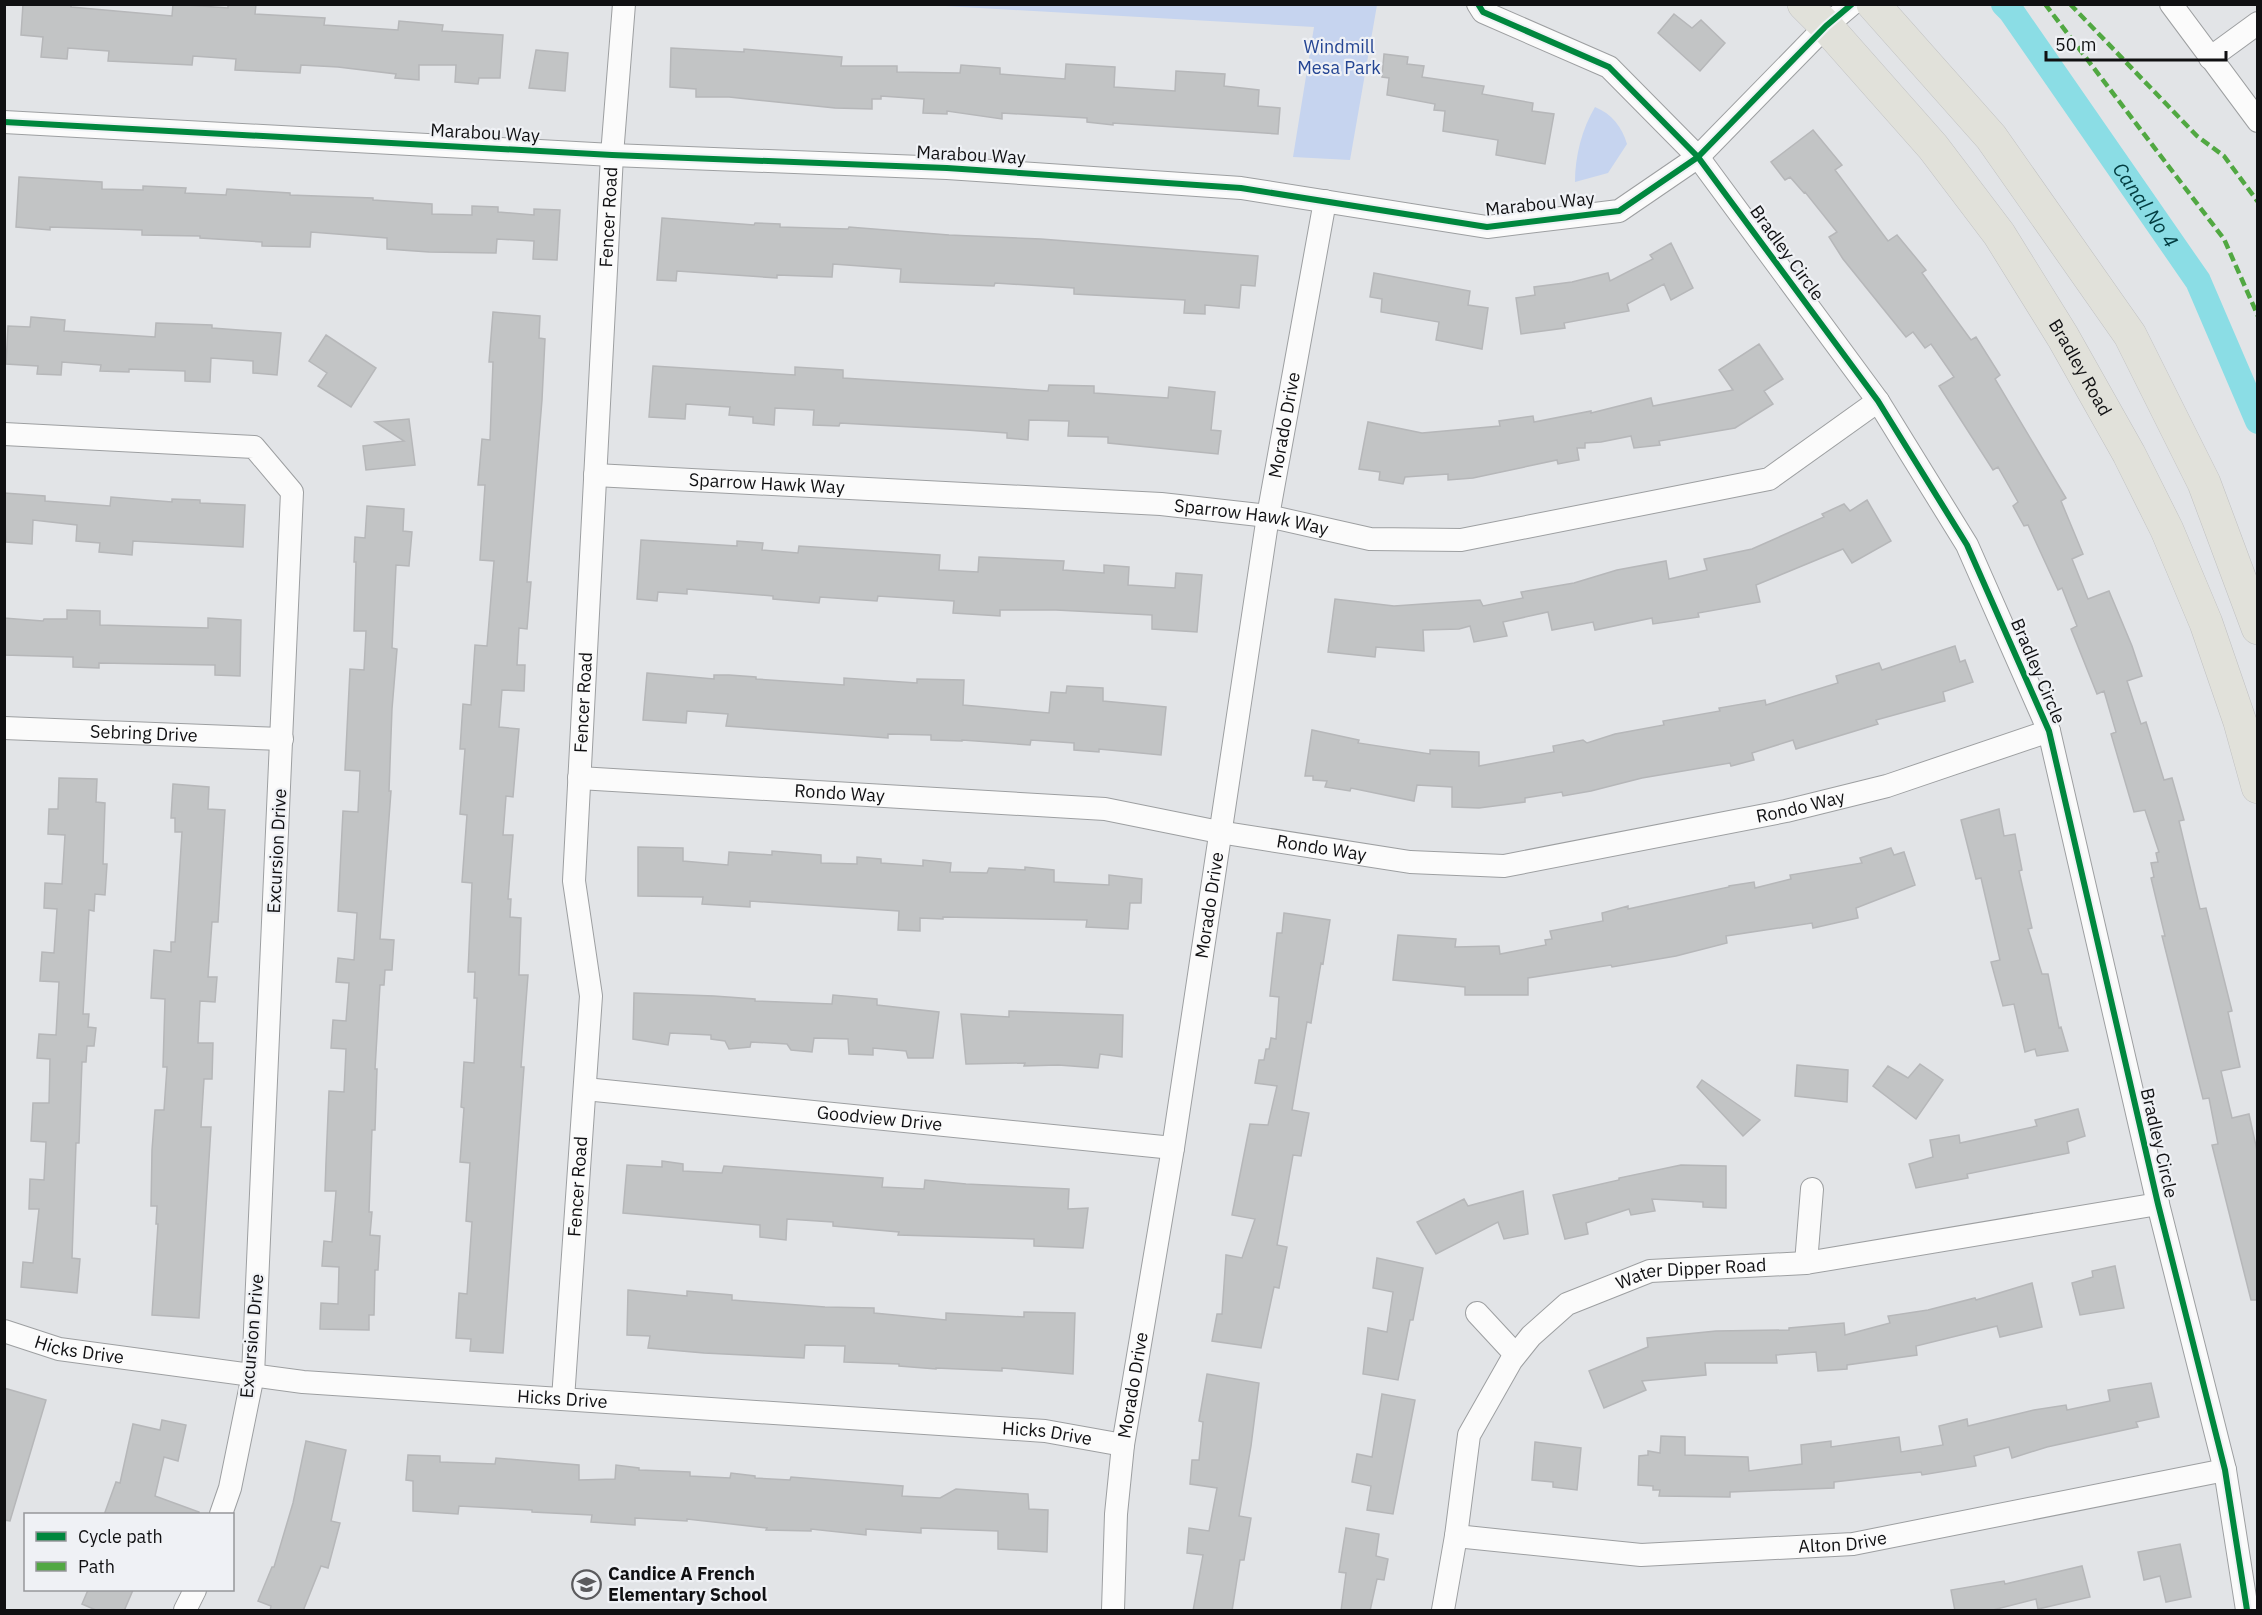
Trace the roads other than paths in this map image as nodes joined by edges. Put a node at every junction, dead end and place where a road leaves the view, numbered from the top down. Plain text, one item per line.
1 (624, 4) edge
2 (1478, 4) edge
3 (1852, 4) edge
4 (1873, 4) edge
5 (2172, 4) edge
6 (1815, 15) edge
7 (2258, 23) edge
8 (2210, 58) junction
9 (4, 122) edge
10 (2258, 122) edge
11 (612, 155) junction
12 (1698, 157) junction
13 (1325, 201) junction
14 (1878, 401) junction
15 (4, 434) edge
16 (595, 475) junction
17 (1268, 516) junction
18 (2258, 628) edge
19 (4, 728) edge
20 (2049, 731) junction
21 (282, 739) junction
22 (579, 778) junction
23 (2258, 787) edge
24 (1219, 832) junction
25 (585, 1089) junction
26 (1173, 1148) junction
27 (1812, 1189) dead end
28 (2158, 1204) junction
29 (1806, 1263) junction
30 (1477, 1313) dead end
31 (4, 1331) edge
32 (1515, 1354) junction
33 (253, 1375) junction
34 (564, 1399) junction
35 (1123, 1444) junction
36 (2225, 1470) junction
37 (222, 1513) edge
38 (1456, 1536) junction
39 (195, 1591) edge
40 (186, 1611) edge
41 (1113, 1611) edge
42 (1443, 1611) edge
43 (2247, 1611) edge

1 - 11 street, Fencer Road
2 - 12 street, Bradley Circle
3 - 6 street, Marabou Way
4 - 18 main road
5 - 8 street
6 - 12 street, Marabou Way
6 - 23 main road, Bradley Road
7 - 8 street
8 - 10 street
9 - 11 street, Marabou Way
11 - 13 street, Marabou Way
11 - 16 street, Fencer Road
12 - 13 street, Marabou Way
12 - 14 street, Bradley Circle
13 - 17 street, Morado Drive
14 - 17 street, Sparrow Hawk Way
14 - 20 street, Bradley Circle
15 - 21 street, Excursion Drive
16 - 17 street, Sparrow Hawk Way
16 - 22 street, Fencer Road
17 - 24 street, Morado Drive
19 - 21 street, Sebring Drive
20 - 24 street, Rondo Way
20 - 28 street, Bradley Circle
21 - 33 street, Excursion Drive
22 - 24 street, Rondo Way
22 - 25 street, Fencer Road
24 - 26 street, Morado Drive
25 - 26 street, Goodview Drive
25 - 34 street, Fencer Road
26 - 35 street, Morado Drive
27 - 29 street
28 - 29 street, Water Dipper Road
28 - 36 street, Bradley Circle
29 - 32 street, Water Dipper Road
30 - 32 street
31 - 33 street, Hicks Drive
32 - 38 street, Water Dipper Road
33 - 34 street, Hicks Drive
33 - 37 street, Excursion Drive
34 - 35 street, Hicks Drive
35 - 41 street, Morado Drive
36 - 38 street, Alton Drive
36 - 43 street, Bradley Circle
38 - 42 street, Water Dipper Road
39 - 40 street

